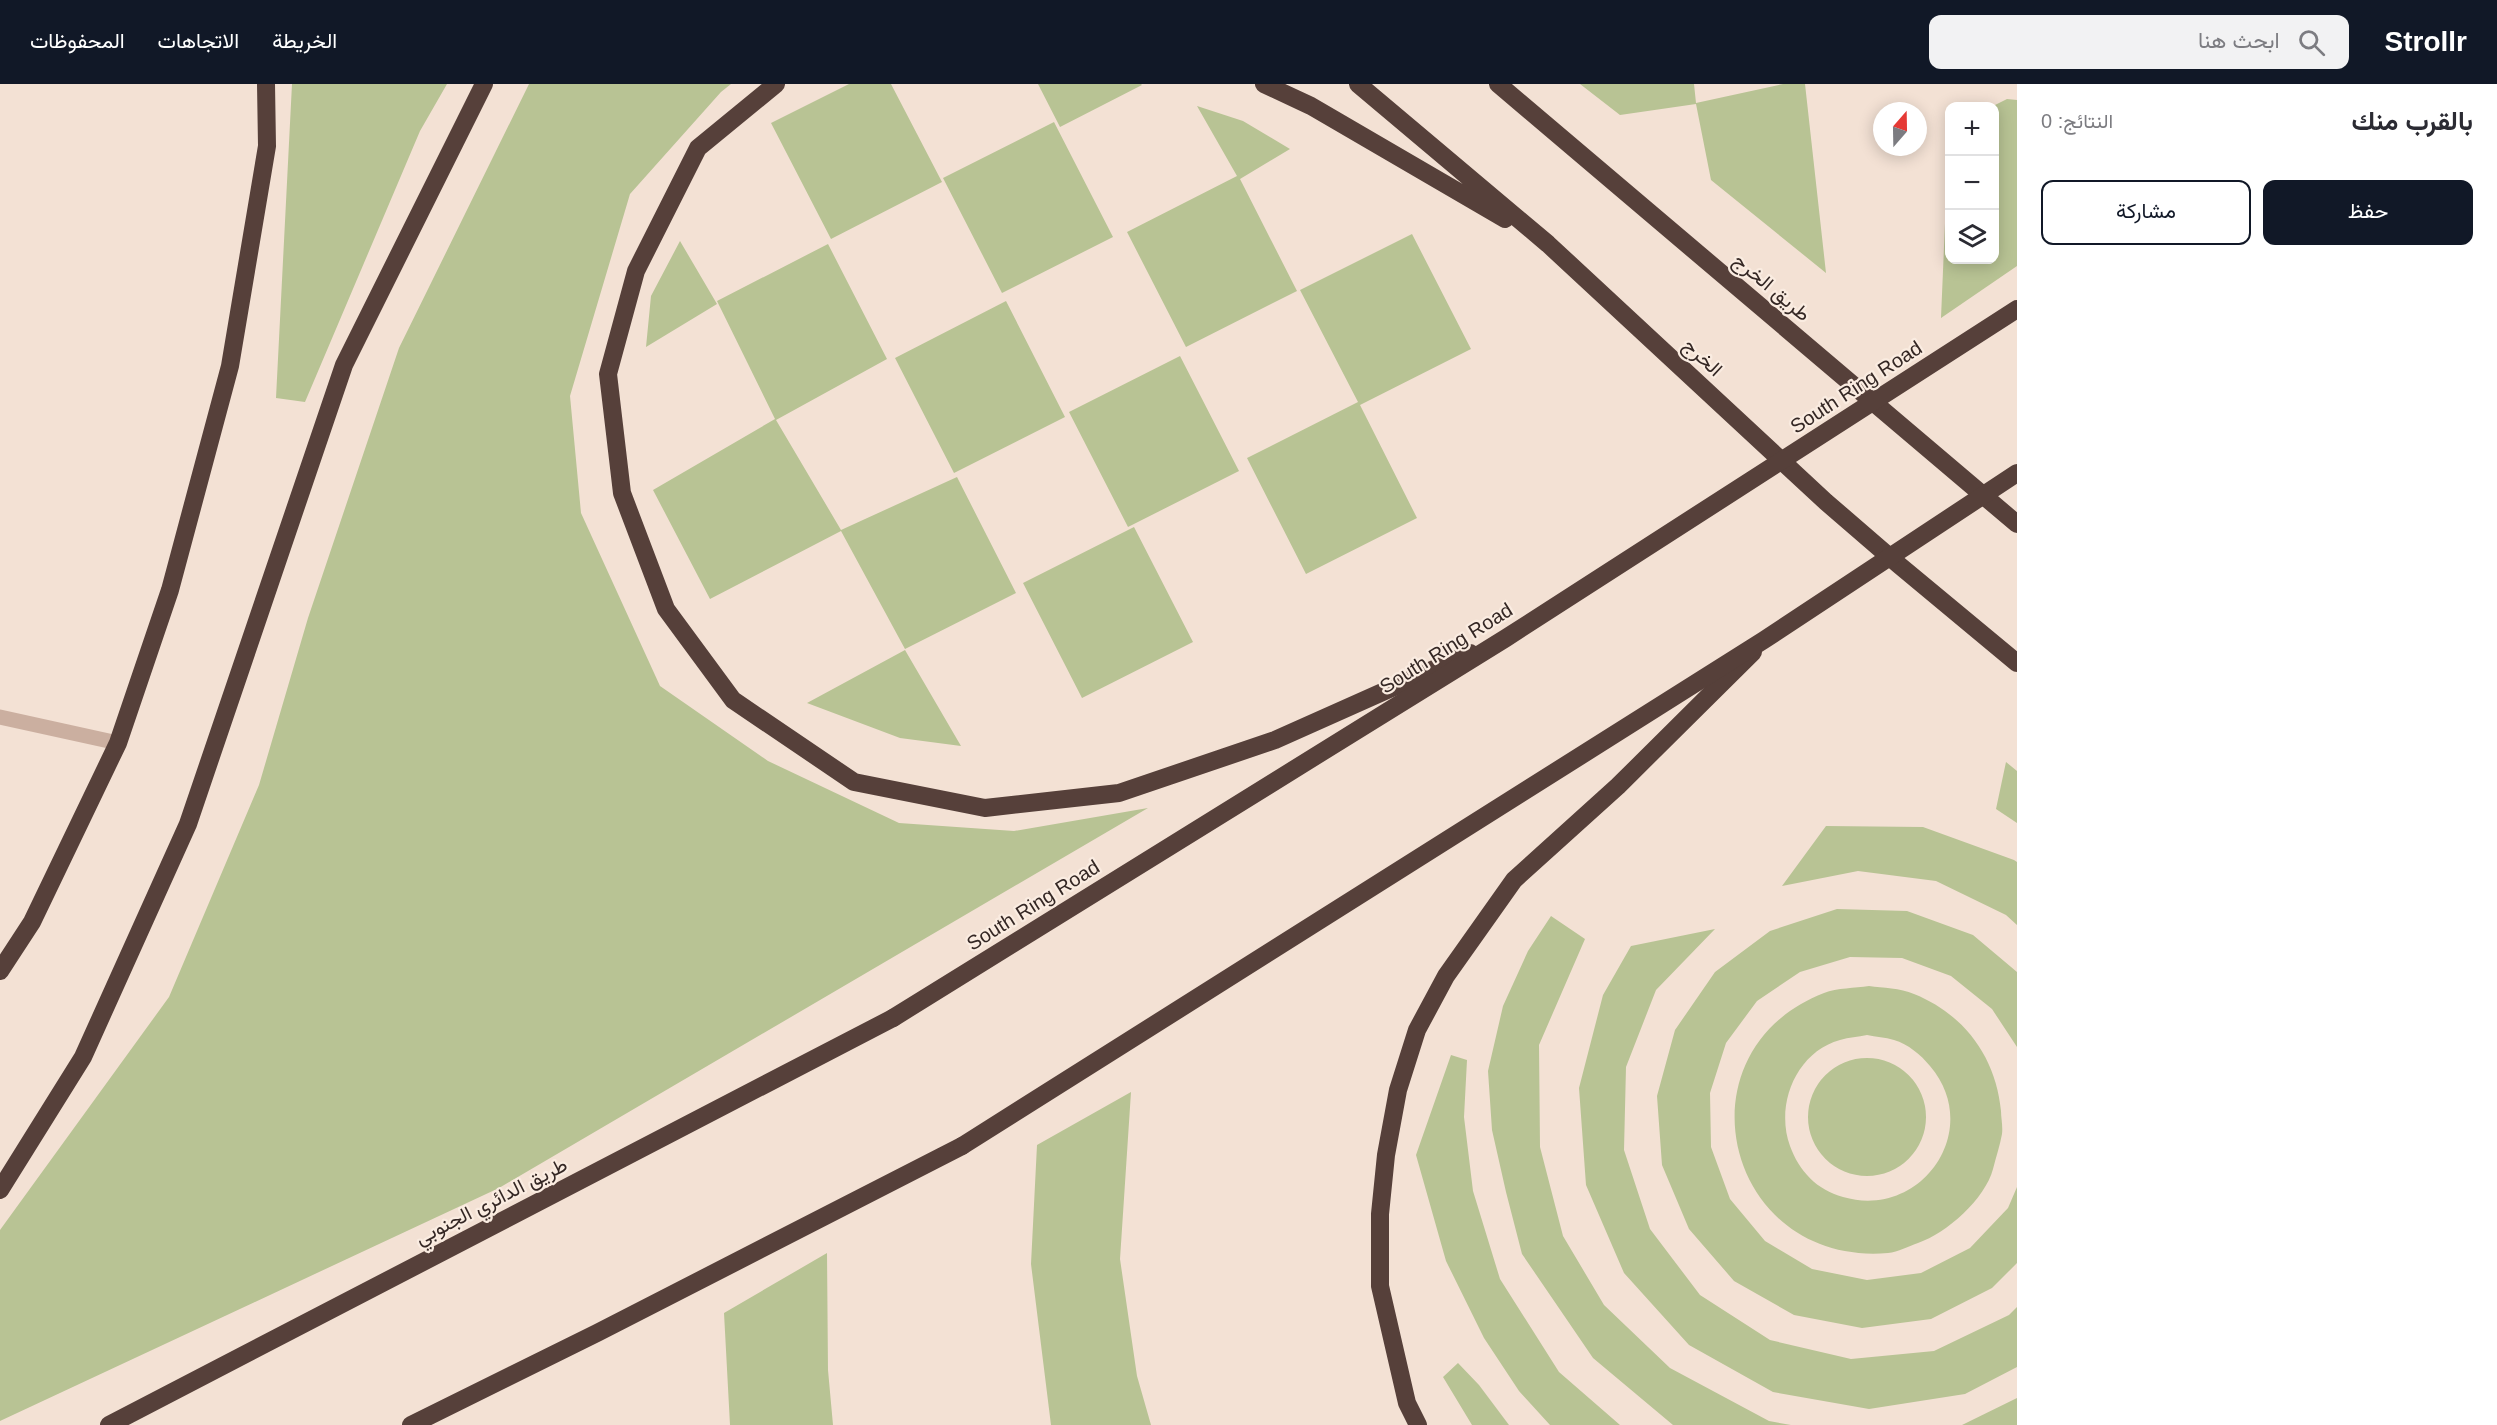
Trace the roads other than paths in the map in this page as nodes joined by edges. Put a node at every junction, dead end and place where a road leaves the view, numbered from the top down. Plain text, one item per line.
1 (266, 84) edge
2 (484, 84) edge
3 (776, 84) edge
4 (1264, 84) edge
5 (1358, 84) edge
6 (1498, 84) edge
7 (1548, 244) junction
8 (2017, 309) edge
9 (2017, 473) edge
10 (2017, 524) edge
11 (1506, 638) junction
12 (1764, 640) junction
13 (2017, 663) edge
14 (0, 717) edge
15 (118, 743) junction
16 (0, 971) edge
17 (893, 1018) joint
18 (0, 1190) edge
19 (109, 1425) edge
20 (411, 1425) edge
21 (1418, 1425) edge

1 - 15 highway
2 - 18 highway
3 - 11 highway, bridge
4 - 7 highway
5 - 7 highway, الخرج
6 - 10 highway, طريق الخرج
7 - 13 highway, الخرج
8 - 11 highway, South Ring Road, bridge
9 - 12 highway, bridge
11 - 17 highway, South Ring Road, bridge
12 - 20 highway, bridge
12 - 21 highway, bridge
14 - 15 street
15 - 16 highway
17 - 19 highway, طريق الدائري الجنوبي

